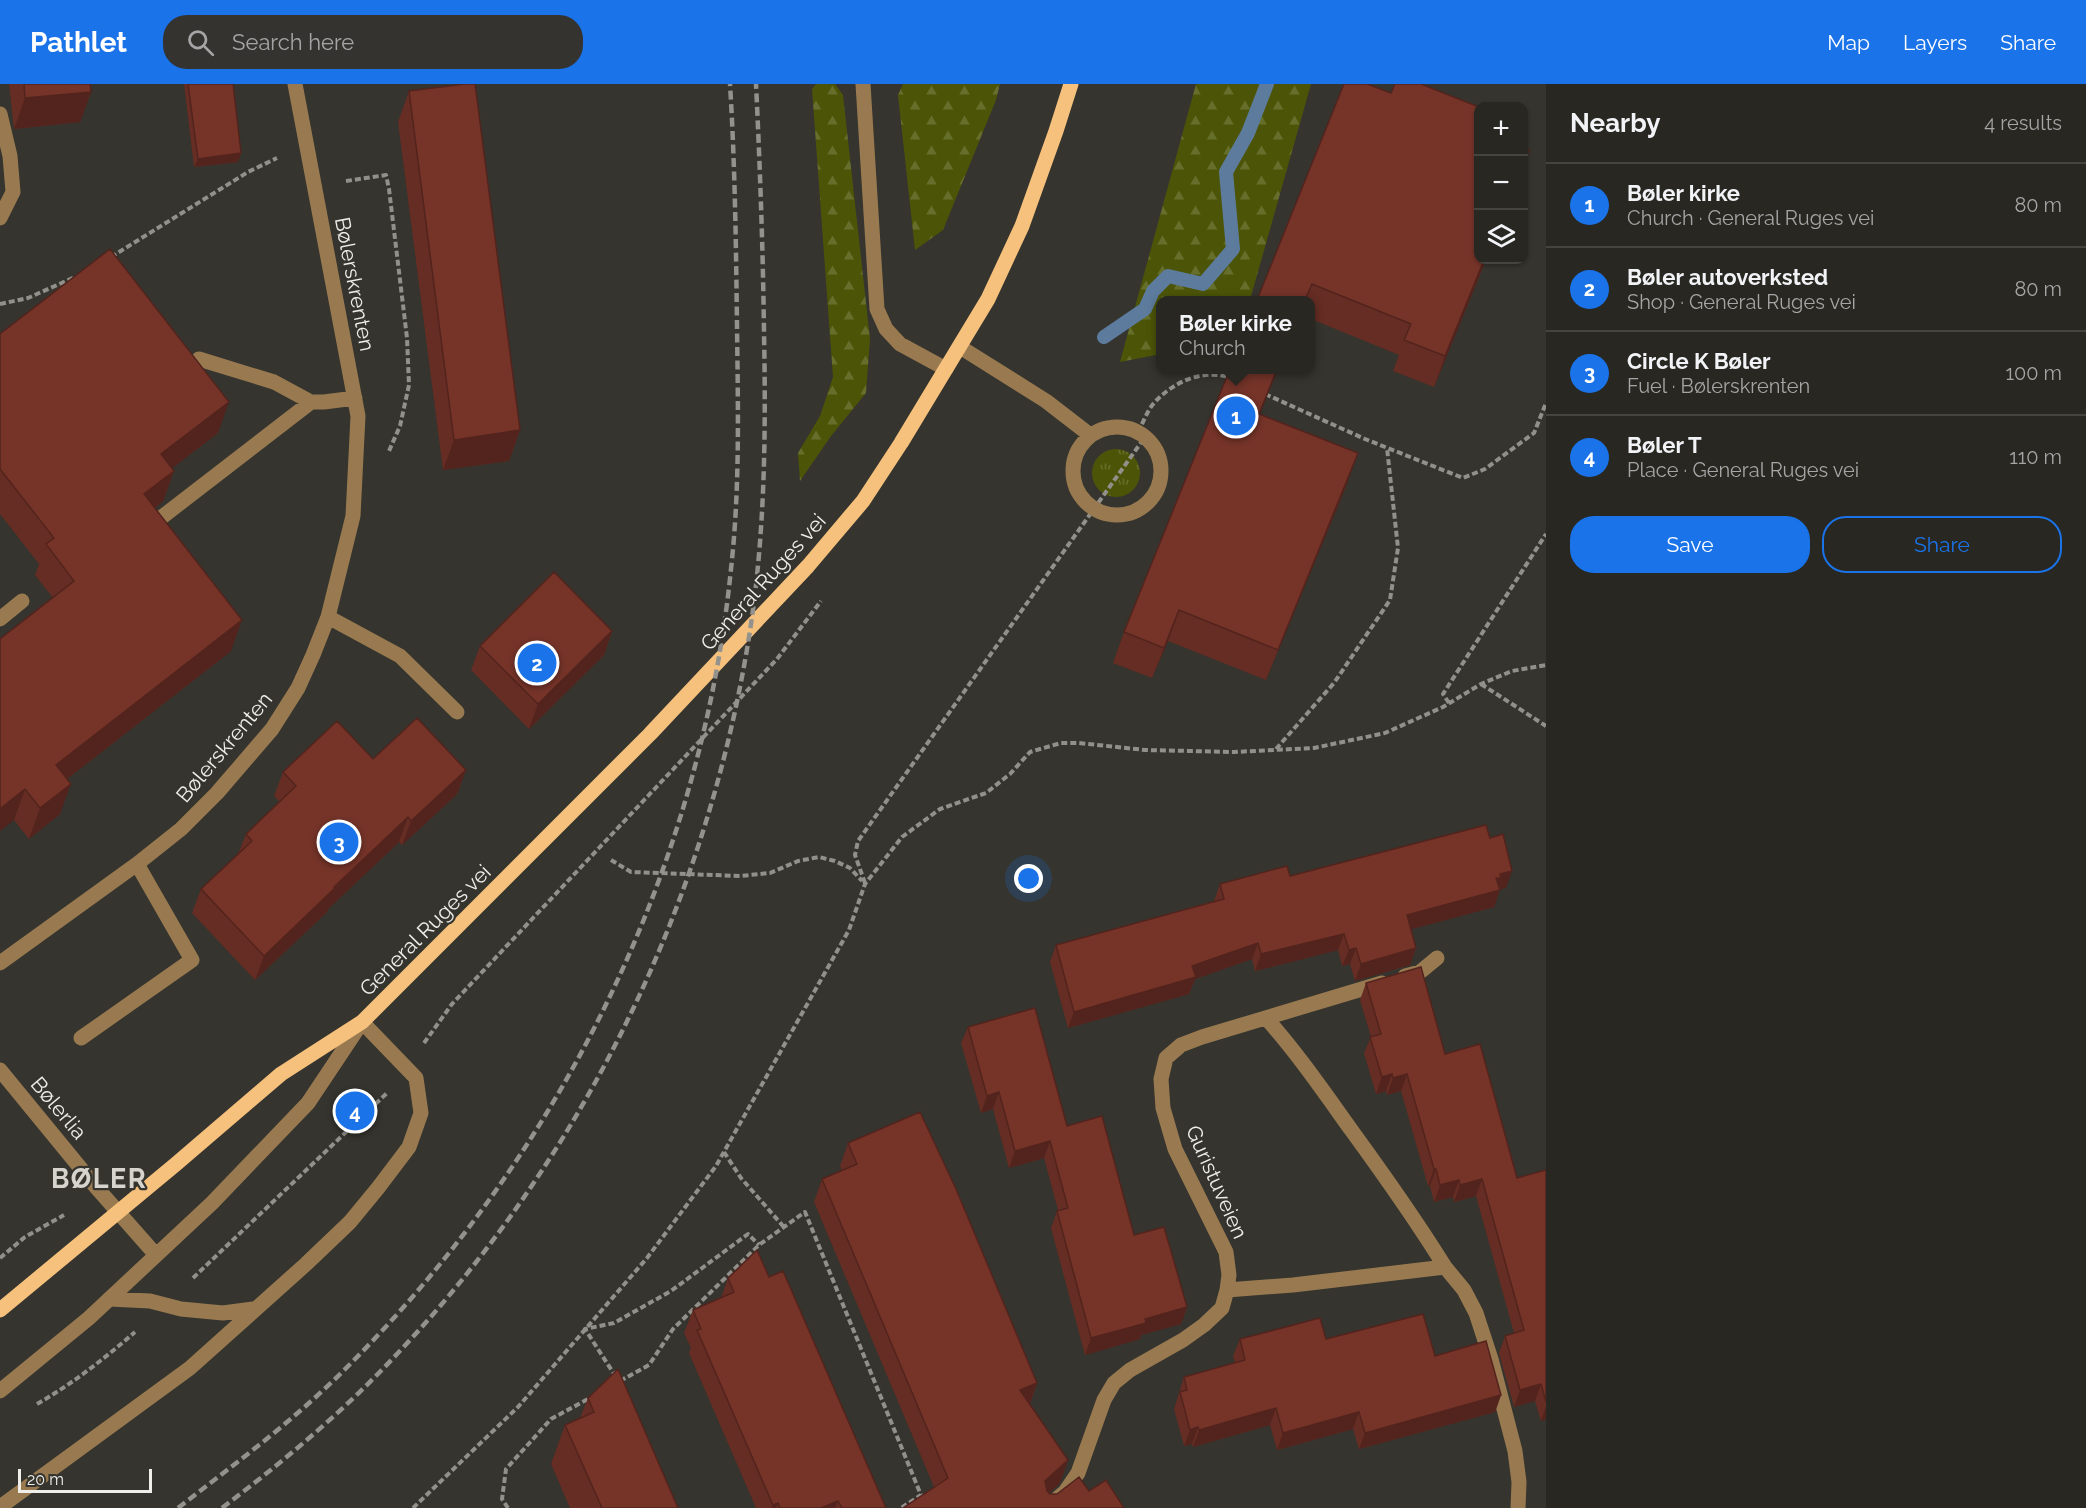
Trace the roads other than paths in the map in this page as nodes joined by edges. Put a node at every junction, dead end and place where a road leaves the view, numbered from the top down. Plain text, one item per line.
1 (295, 84) edge
2 (863, 84) edge
3 (1071, 84) edge
4 (0, 114) edge
5 (0, 218) edge
6 (960, 347) junction
7 (199, 359) edge
8 (946, 369) junction
9 (355, 398) junction
10 (311, 402) junction
11 (1090, 435) junction
12 (162, 518) edge
13 (22, 601) dead end
14 (328, 617) junction
15 (0, 619) edge
16 (457, 712) dead end
17 (137, 864) junction
18 (1437, 958) dead end
19 (0, 963) edge
20 (1266, 1018) junction
21 (362, 1022) junction
22 (81, 1038) dead end
23 (0, 1070) edge
24 (118, 1212) junction
25 (156, 1255) junction
26 (1445, 1267) junction
27 (1227, 1290) junction
28 (110, 1299) junction
29 (254, 1309) junction
30 (0, 1310) edge
31 (0, 1390) edge
32 (0, 1507) edge
33 (1046, 1508) edge
34 (1518, 1508) edge

1 - 9 street, Bølerskrenten
2 - 8 street
3 - 6 main road, General Ruges vei
4 - 5 street
6 - 8 main road, General Ruges vei
6 - 11 street
7 - 10 street
8 - 21 main road, General Ruges vei
9 - 10 street
9 - 14 street, Bølerskrenten
10 - 12 street
11 - 11 street
13 - 15 street
14 - 16 street
14 - 17 street, Bølerskrenten
17 - 19 street, Bølerskrenten
17 - 22 street
18 - 20 street, Guristuveien
20 - 26 street
20 - 27 street, Guristuveien
21 - 24 main road, General Ruges vei
21 - 25 street, General Ruges vei
21 - 29 street
23 - 24 street, Bølerlia
24 - 25 street, Bølerlia
24 - 30 main road, General Ruges vei
25 - 28 street, General Ruges vei
26 - 27 street
26 - 34 street
27 - 33 street, Guristuveien
28 - 29 street
28 - 31 street, General Ruges vei
29 - 32 street

